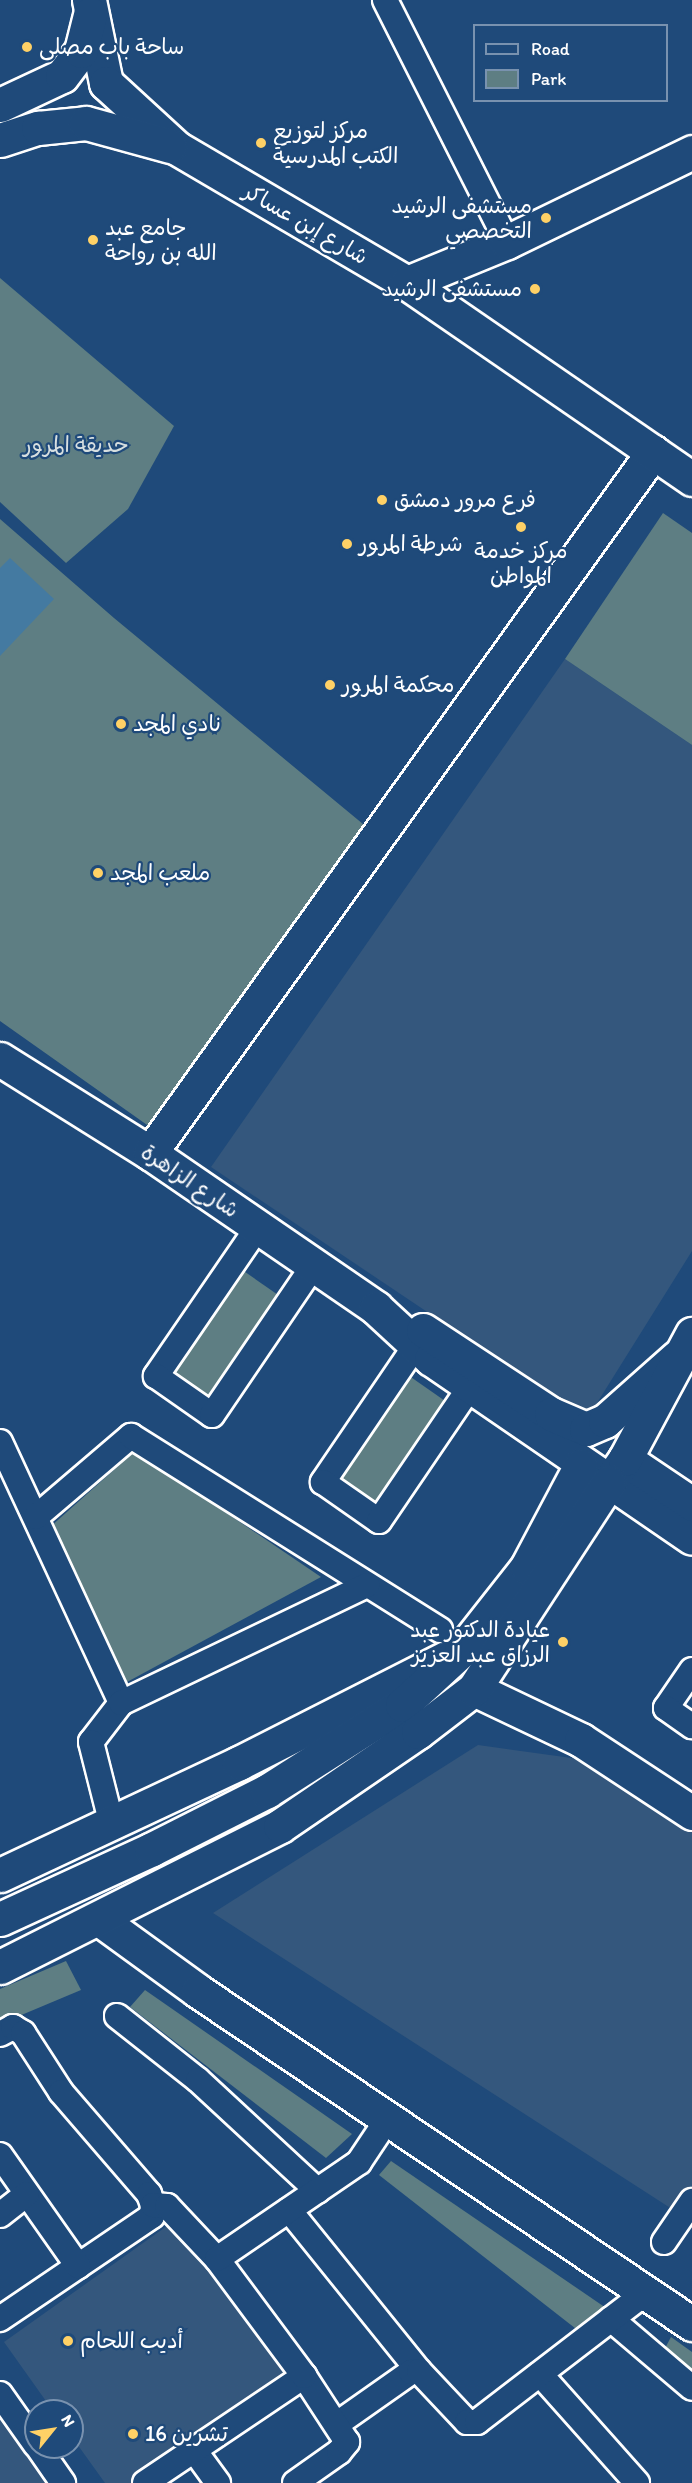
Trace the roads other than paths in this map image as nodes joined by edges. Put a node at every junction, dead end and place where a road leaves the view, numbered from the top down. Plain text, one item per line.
1 (385, 0) edge
2 (90, 6) edge
3 (0, 105) edge
4 (0, 140) edge
5 (177, 148) junction
6 (692, 152) edge
7 (507, 242) junction
8 (407, 283) junction
9 (653, 452) junction
10 (692, 478) edge
11 (2, 1062) edge
12 (150, 1153) junction
13 (258, 1227) junction
14 (314, 1265) junction
15 (376, 1308) junction
16 (416, 1345) junction
17 (685, 1346) edge
18 (470, 1387) junction
19 (0, 1442) edge
20 (581, 1465) junction
21 (617, 1471) junction
22 (692, 1504) edge
23 (36, 1517) junction
24 (692, 1538) edge
25 (367, 1585) junction
26 (451, 1641) junction
27 (692, 1670) edge
28 (474, 1689) junction
29 (121, 1703) junction
30 (692, 1726) edge
31 (692, 1813) edge
32 (111, 1821) junction
33 (0, 1875) edge
34 (0, 1919) edge
35 (99, 1919) junction
36 (0, 1967) edge
37 (117, 2016) dead end
38 (0, 2034) edge
39 (389, 2117) junction
40 (0, 2155) edge
41 (318, 2191) junction
42 (27, 2194) junction
43 (692, 2201) edge
44 (153, 2205) junction
45 (289, 2210) junction
46 (0, 2215) edge
47 (664, 2242) dead end
48 (217, 2259) junction
49 (78, 2266) junction
50 (648, 2291) junction
51 (0, 2318) edge
52 (611, 2319) junction
53 (692, 2324) edge
54 (420, 2371) junction
55 (540, 2374) junction
56 (304, 2376) junction
57 (692, 2388) edge
58 (0, 2394) edge
59 (337, 2424) junction
60 (24, 2428) edge
61 (194, 2450) junction
62 (46, 2459) edge
63 (63, 2483) edge
64 (145, 2483) edge
65 (218, 2483) edge
66 (295, 2483) edge
67 (637, 2483) edge

1 - 7 street
2 - 3 main road
2 - 5 main road, شارع إبن عساكر
4 - 5 main road
5 - 8 main road, شارع إبن عساكر
6 - 7 main road
7 - 8 main road
8 - 9 main road, شارع إبن عساكر
9 - 10 main road, شارع إبن عساكر
9 - 12 main road
11 - 12 main road, شارع الزاهرة
12 - 13 main road, شارع الزاهرة
13 - 14 main road, شارع الزاهرة
13 - 14 street
14 - 15 main road, شارع الزاهرة
15 - 16 main road, شارع الزاهرة
15 - 17 main road, شارع الزاهرة
16 - 18 main road, شارع الزاهرة
16 - 18 street
17 - 21 main road
18 - 20 main road, شارع الزاهرة
19 - 23 street
20 - 21 main road, شارع الزاهرة
20 - 26 main road
21 - 22 main road
21 - 24 main road
21 - 28 main road
23 - 25 street
23 - 29 street
25 - 26 street
25 - 29 street
26 - 32 main road
26 - 34 main road
27 - 30 street
28 - 31 main road
28 - 35 main road
29 - 32 street
32 - 33 main road
35 - 36 main road
35 - 39 main road
37 - 41 street
38 - 44 street
39 - 41 street
39 - 50 main road
40 - 42 street
41 - 45 street
42 - 46 street
42 - 49 street
43 - 47 street
44 - 48 street
44 - 49 street
45 - 48 street
45 - 54 street
48 - 56 street
49 - 51 street
50 - 52 street
50 - 53 main road
52 - 55 street
52 - 57 street
54 - 55 street
54 - 59 street
55 - 67 street
56 - 59 street
56 - 61 street
58 - 60 street
59 - 66 street
61 - 64 street
61 - 65 street
62 - 63 street

